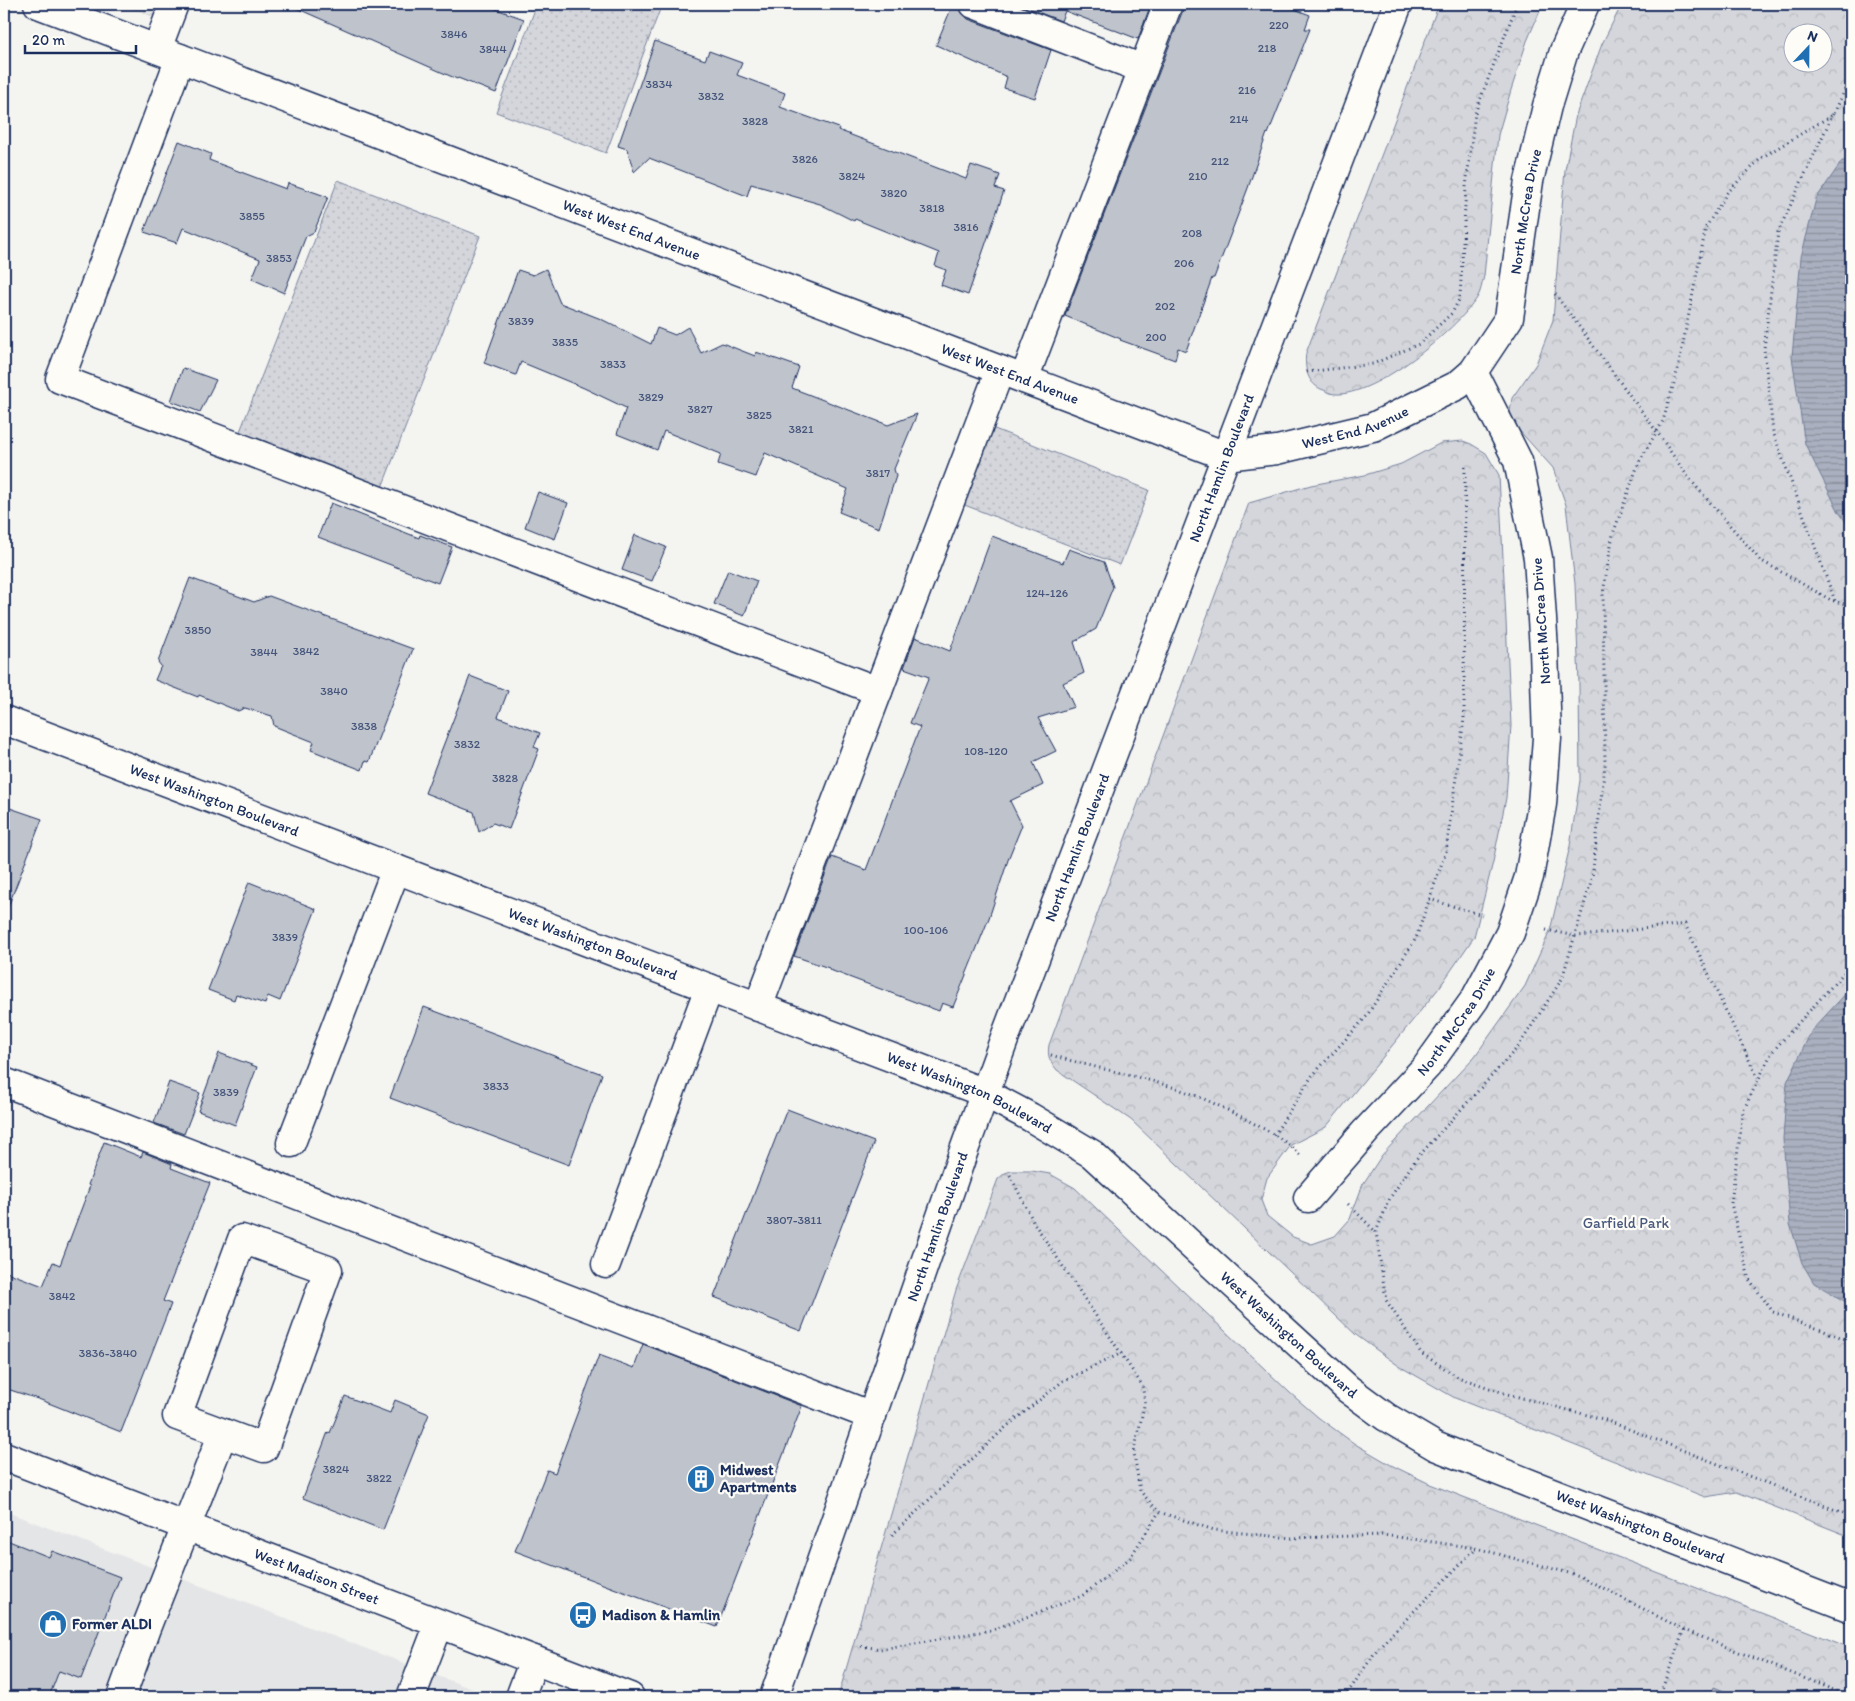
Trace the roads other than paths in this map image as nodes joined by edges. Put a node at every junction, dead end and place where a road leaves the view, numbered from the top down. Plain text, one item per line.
1 (38, 4) edge
2 (174, 4) edge
3 (974, 4) edge
4 (1168, 4) edge
5 (1398, 4) edge
6 (1585, 4) edge
7 (168, 53) junction
8 (1143, 68) junction
9 (1473, 372) junction
10 (1012, 374) junction
11 (1226, 456) junction
12 (878, 691) junction
13 (4, 720) edge
14 (396, 869) junction
15 (709, 988) junction
16 (758, 1007) junction
17 (4, 1082) edge
18 (985, 1093) junction
19 (291, 1143) dead end
20 (1316, 1189) road end
21 (606, 1264) dead end
22 (872, 1416) junction
23 (223, 1433) junction
24 (4, 1456) edge
25 (186, 1526) junction
26 (1851, 1608) edge
27 (439, 1624) junction
28 (534, 1660) junction
29 (120, 1697) edge
30 (411, 1697) edge
31 (520, 1697) edge
32 (630, 1697) edge
33 (774, 1697) edge

1 - 7 street, West West End Avenue
2 - 7 street
3 - 8 street
4 - 8 street
5 - 11 street, North Hamlin Boulevard
6 - 9 street, North McCrea Drive
7 - 10 street, West West End Avenue
7 - 12 street
8 - 10 street
9 - 11 street, West End Avenue
9 - 20 street, North McCrea Drive
10 - 11 street, West West End Avenue
10 - 12 street
11 - 18 street, North Hamlin Boulevard
12 - 16 street
13 - 14 street, West Washington Boulevard
14 - 15 street, West Washington Boulevard
14 - 19 street
15 - 16 street, West Washington Boulevard
15 - 21 street
16 - 18 street, West Washington Boulevard
17 - 22 street
18 - 22 street, North Hamlin Boulevard
18 - 26 street, West Washington Boulevard
22 - 33 street, North Hamlin Boulevard
23 - 23 street
23 - 25 street
24 - 25 street, West Madison Street
25 - 27 street, West Madison Street
25 - 29 street
27 - 28 street, West Madison Street
27 - 30 street
28 - 31 street
28 - 32 street, West Madison Street

